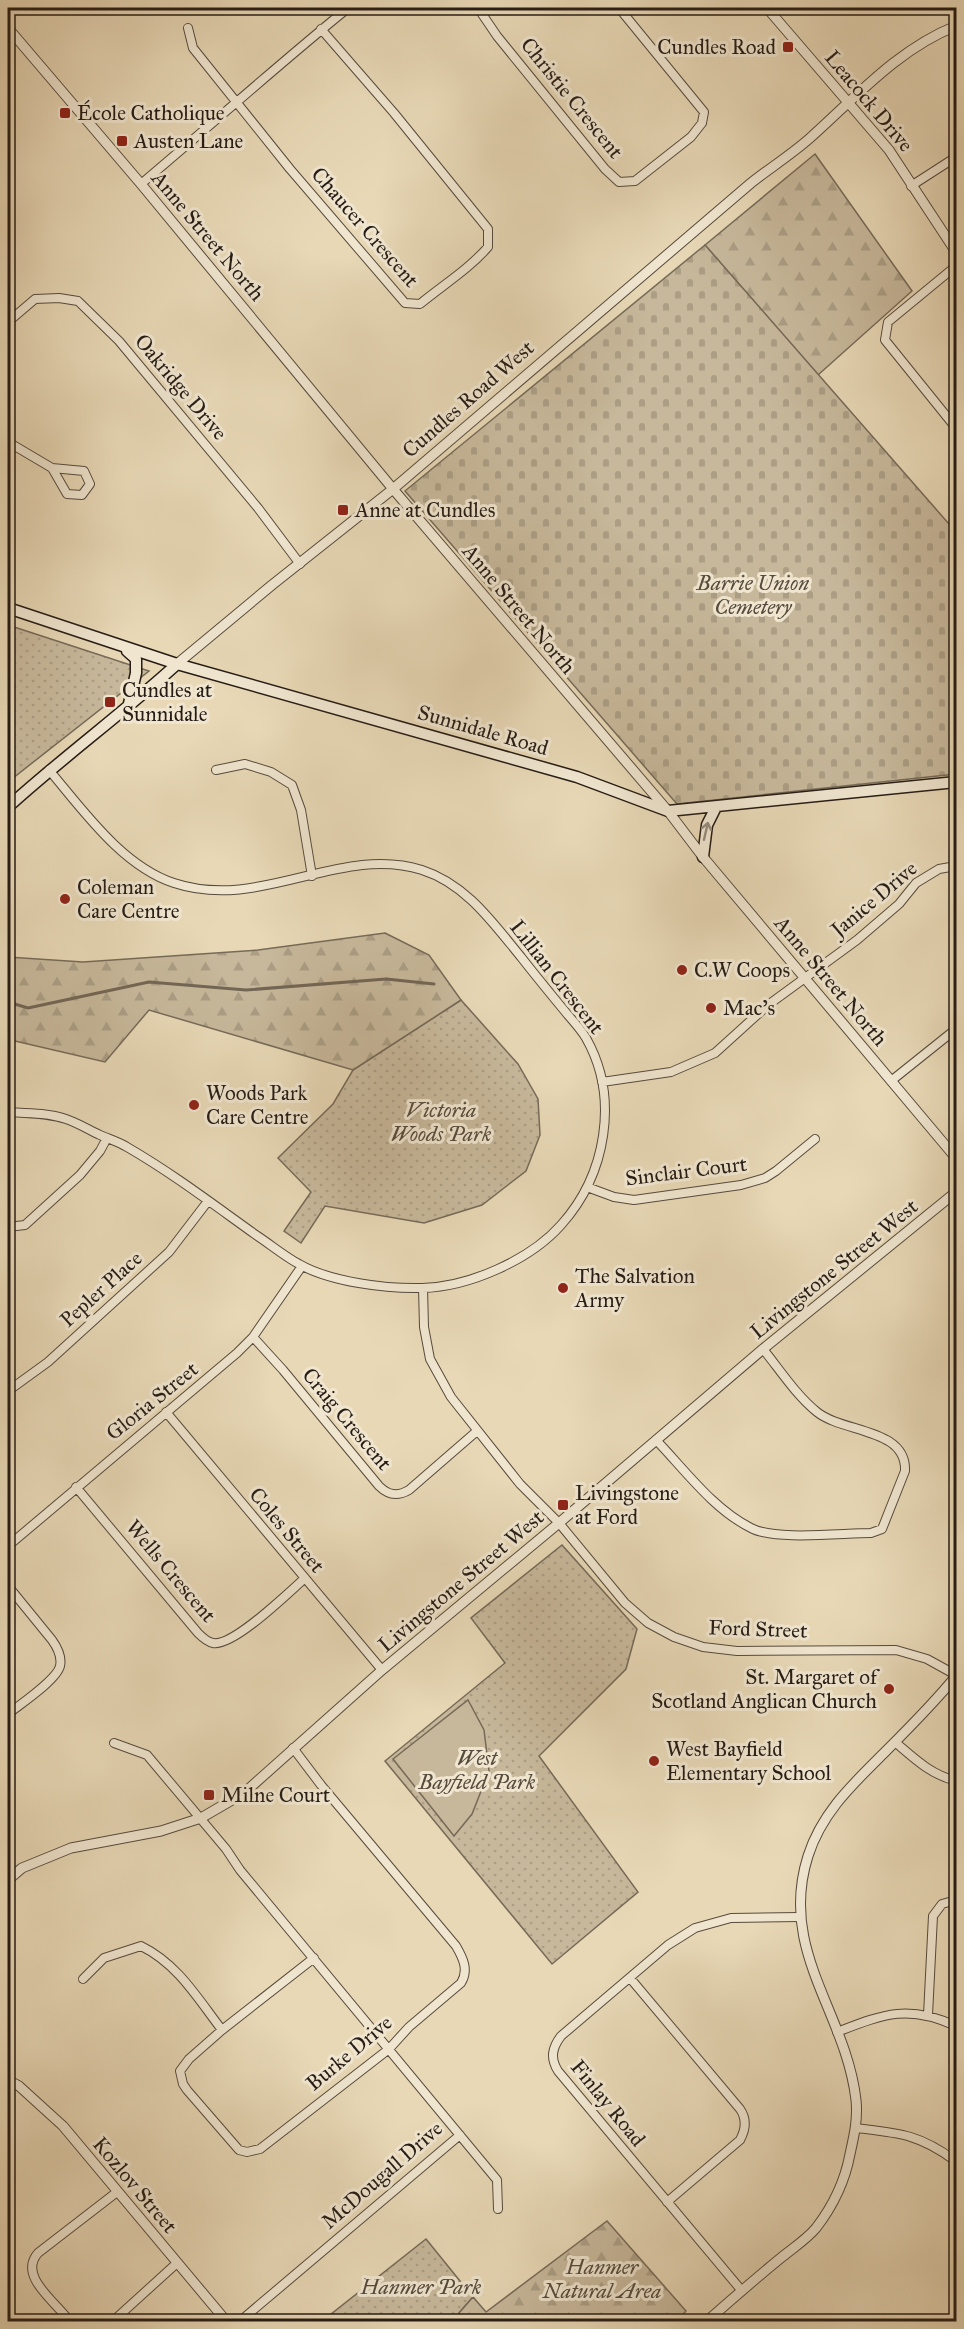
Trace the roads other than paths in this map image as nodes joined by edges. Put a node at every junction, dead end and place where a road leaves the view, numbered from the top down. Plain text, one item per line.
1 (348, 8) edge
2 (478, 8) edge
3 (619, 8) edge
4 (767, 8) edge
5 (957, 26) edge
6 (8, 28) edge
7 (188, 28) dead end
8 (321, 29) junction
9 (847, 102) junction
10 (237, 103) junction
11 (957, 157) edge
12 (141, 184) junction
13 (911, 186) junction
14 (957, 252) edge
15 (957, 266) edge
16 (8, 322) edge
17 (957, 428) edge
18 (8, 442) edge
19 (51, 468) junction
20 (393, 489) junction
21 (300, 564) junction
22 (8, 608) edge
23 (125, 648) junction
24 (177, 664) junction
25 (128, 708) junction
26 (49, 770) junction
27 (216, 770) dead end
28 (957, 782) edge
29 (8, 807) edge
30 (716, 807) junction
31 (668, 811) junction
32 (703, 857) junction
33 (957, 866) edge
34 (312, 876) junction
35 (804, 977) junction
36 (957, 1029) edge
37 (891, 1081) junction
38 (602, 1082) junction
39 (8, 1112) edge
40 (107, 1138) junction
41 (815, 1139) dead end
42 (957, 1158) edge
43 (587, 1188) junction
44 (957, 1192) edge
45 (207, 1201) junction
46 (8, 1227) edge
47 (302, 1266) junction
48 (423, 1288) junction
49 (254, 1337) junction
50 (763, 1349) junction
51 (8, 1391) edge
52 (166, 1412) junction
53 (477, 1431) junction
54 (656, 1440) junction
55 (76, 1487) junction
56 (559, 1523) junction
57 (8, 1546) edge
58 (304, 1579) junction
59 (8, 1586) edge
60 (382, 1670) junction
61 (957, 1675) edge
62 (8, 1714) edge
63 (895, 1742) junction
64 (114, 1743) dead end
65 (293, 1748) junction
66 (957, 1781) edge
67 (201, 1818) junction
68 (8, 1880) edge
69 (957, 1900) edge
70 (800, 1917) junction
71 (314, 1958) junction
72 (83, 1978) dead end
73 (630, 1978) junction
74 (928, 2015) junction
75 (957, 2026) edge
76 (222, 2031) junction
77 (837, 2032) junction
78 (389, 2049) junction
79 (8, 2080) edge
80 (856, 2128) junction
81 (460, 2135) junction
82 (954, 2160) dead end
83 (117, 2192) junction
84 (667, 2202) junction
85 (498, 2208) dead end
86 (177, 2263) junction
87 (742, 2291) junction
88 (70, 2322) edge
89 (111, 2322) edge
90 (227, 2322) edge
91 (239, 2322) edge
92 (705, 2322) edge

1 - 8 street
2 - 3 street, Christie Crescent
4 - 9 street, Leacock Drive
5 - 9 street, Cundles Road West
6 - 12 street, Anne Street North
7 - 10 street, Chaucer Crescent
8 - 10 street
8 - 10 street, Chaucer Crescent
9 - 13 street, Leacock Drive
9 - 20 street, Cundles Road West
10 - 12 street
11 - 13 street
12 - 20 street, Anne Street North
13 - 14 street, Leacock Drive
15 - 17 street
16 - 21 street, Oakridge Drive
18 - 19 street
19 - 19 street
20 - 21 street, Cundles Road West
20 - 31 street, Anne Street North
21 - 24 street, Cundles Road West
22 - 23 main road, Sunnidale Road
23 - 24 main road, Sunnidale Road
23 - 25 main road
24 - 25 main road, Cundles Road West
24 - 31 main road, Sunnidale Road
25 - 26 main road, Cundles Road West
26 - 29 main road, Cundles Road West
26 - 34 street, Lillian Crescent
27 - 34 street
28 - 30 main road, Sunnidale Road
30 - 31 main road, Sunnidale Road
32 -> 30 main road
31 - 32 street, Anne Street North
32 - 35 street, Anne Street North
33 - 35 street, Janice Drive
34 - 38 street, Lillian Crescent
35 - 37 street, Anne Street North
35 - 38 street, Janice Drive
36 - 37 street
37 - 42 street, Anne Street North
38 - 43 street, Lillian Crescent
39 - 40 street, Lillian Crescent
40 - 45 street, Lillian Crescent
40 - 46 street
41 - 43 street, Sinclair Court
43 - 48 street, Lillian Crescent
44 - 50 street, Livingstone Street West
45 - 47 street, Lillian Crescent
45 - 51 street, Pepler Place
47 - 48 street, Lillian Crescent
47 - 49 street, Gloria Street
48 - 53 street, Ford Street
49 - 52 street, Gloria Street
49 - 53 street, Craig Crescent
50 - 54 street, Livingstone Street West
50 - 54 street
52 - 55 street, Gloria Street
52 - 58 street, Coles Street
53 - 56 street, Ford Street
54 - 56 street, Livingstone Street West
55 - 57 street, Gloria Street
55 - 58 street, Wells Crescent
56 - 60 street, Livingstone Street West
56 - 61 street, Ford Street
58 - 60 street, Coles Street
59 - 62 street
60 - 65 street, Livingstone Street West
61 - 63 street
63 - 66 street
63 - 70 street
64 - 67 street
65 - 67 street, Livingstone Street West
65 - 78 street, Burke Drive
67 - 68 street, Livingstone Street West
67 - 71 street, McDougall Drive
69 - 74 street
70 - 73 street, Finlay Road
70 - 77 street
71 - 76 street, Burke Drive
71 - 78 street, McDougall Drive
72 - 76 street
73 - 84 street, Finlay Road
73 - 84 street
74 - 75 street
74 - 77 street
76 - 78 street, Burke Drive
77 - 80 street
78 - 81 street, McDougall Drive
79 - 83 street, Kozlov Street
80 - 82 street
80 - 87 street
81 - 85 street
81 - 91 street, McDougall Drive
83 - 86 street, Kozlov Street
83 - 88 street
84 - 87 street, Finlay Road
86 - 89 street
86 - 90 street, Kozlov Street
87 - 92 street

